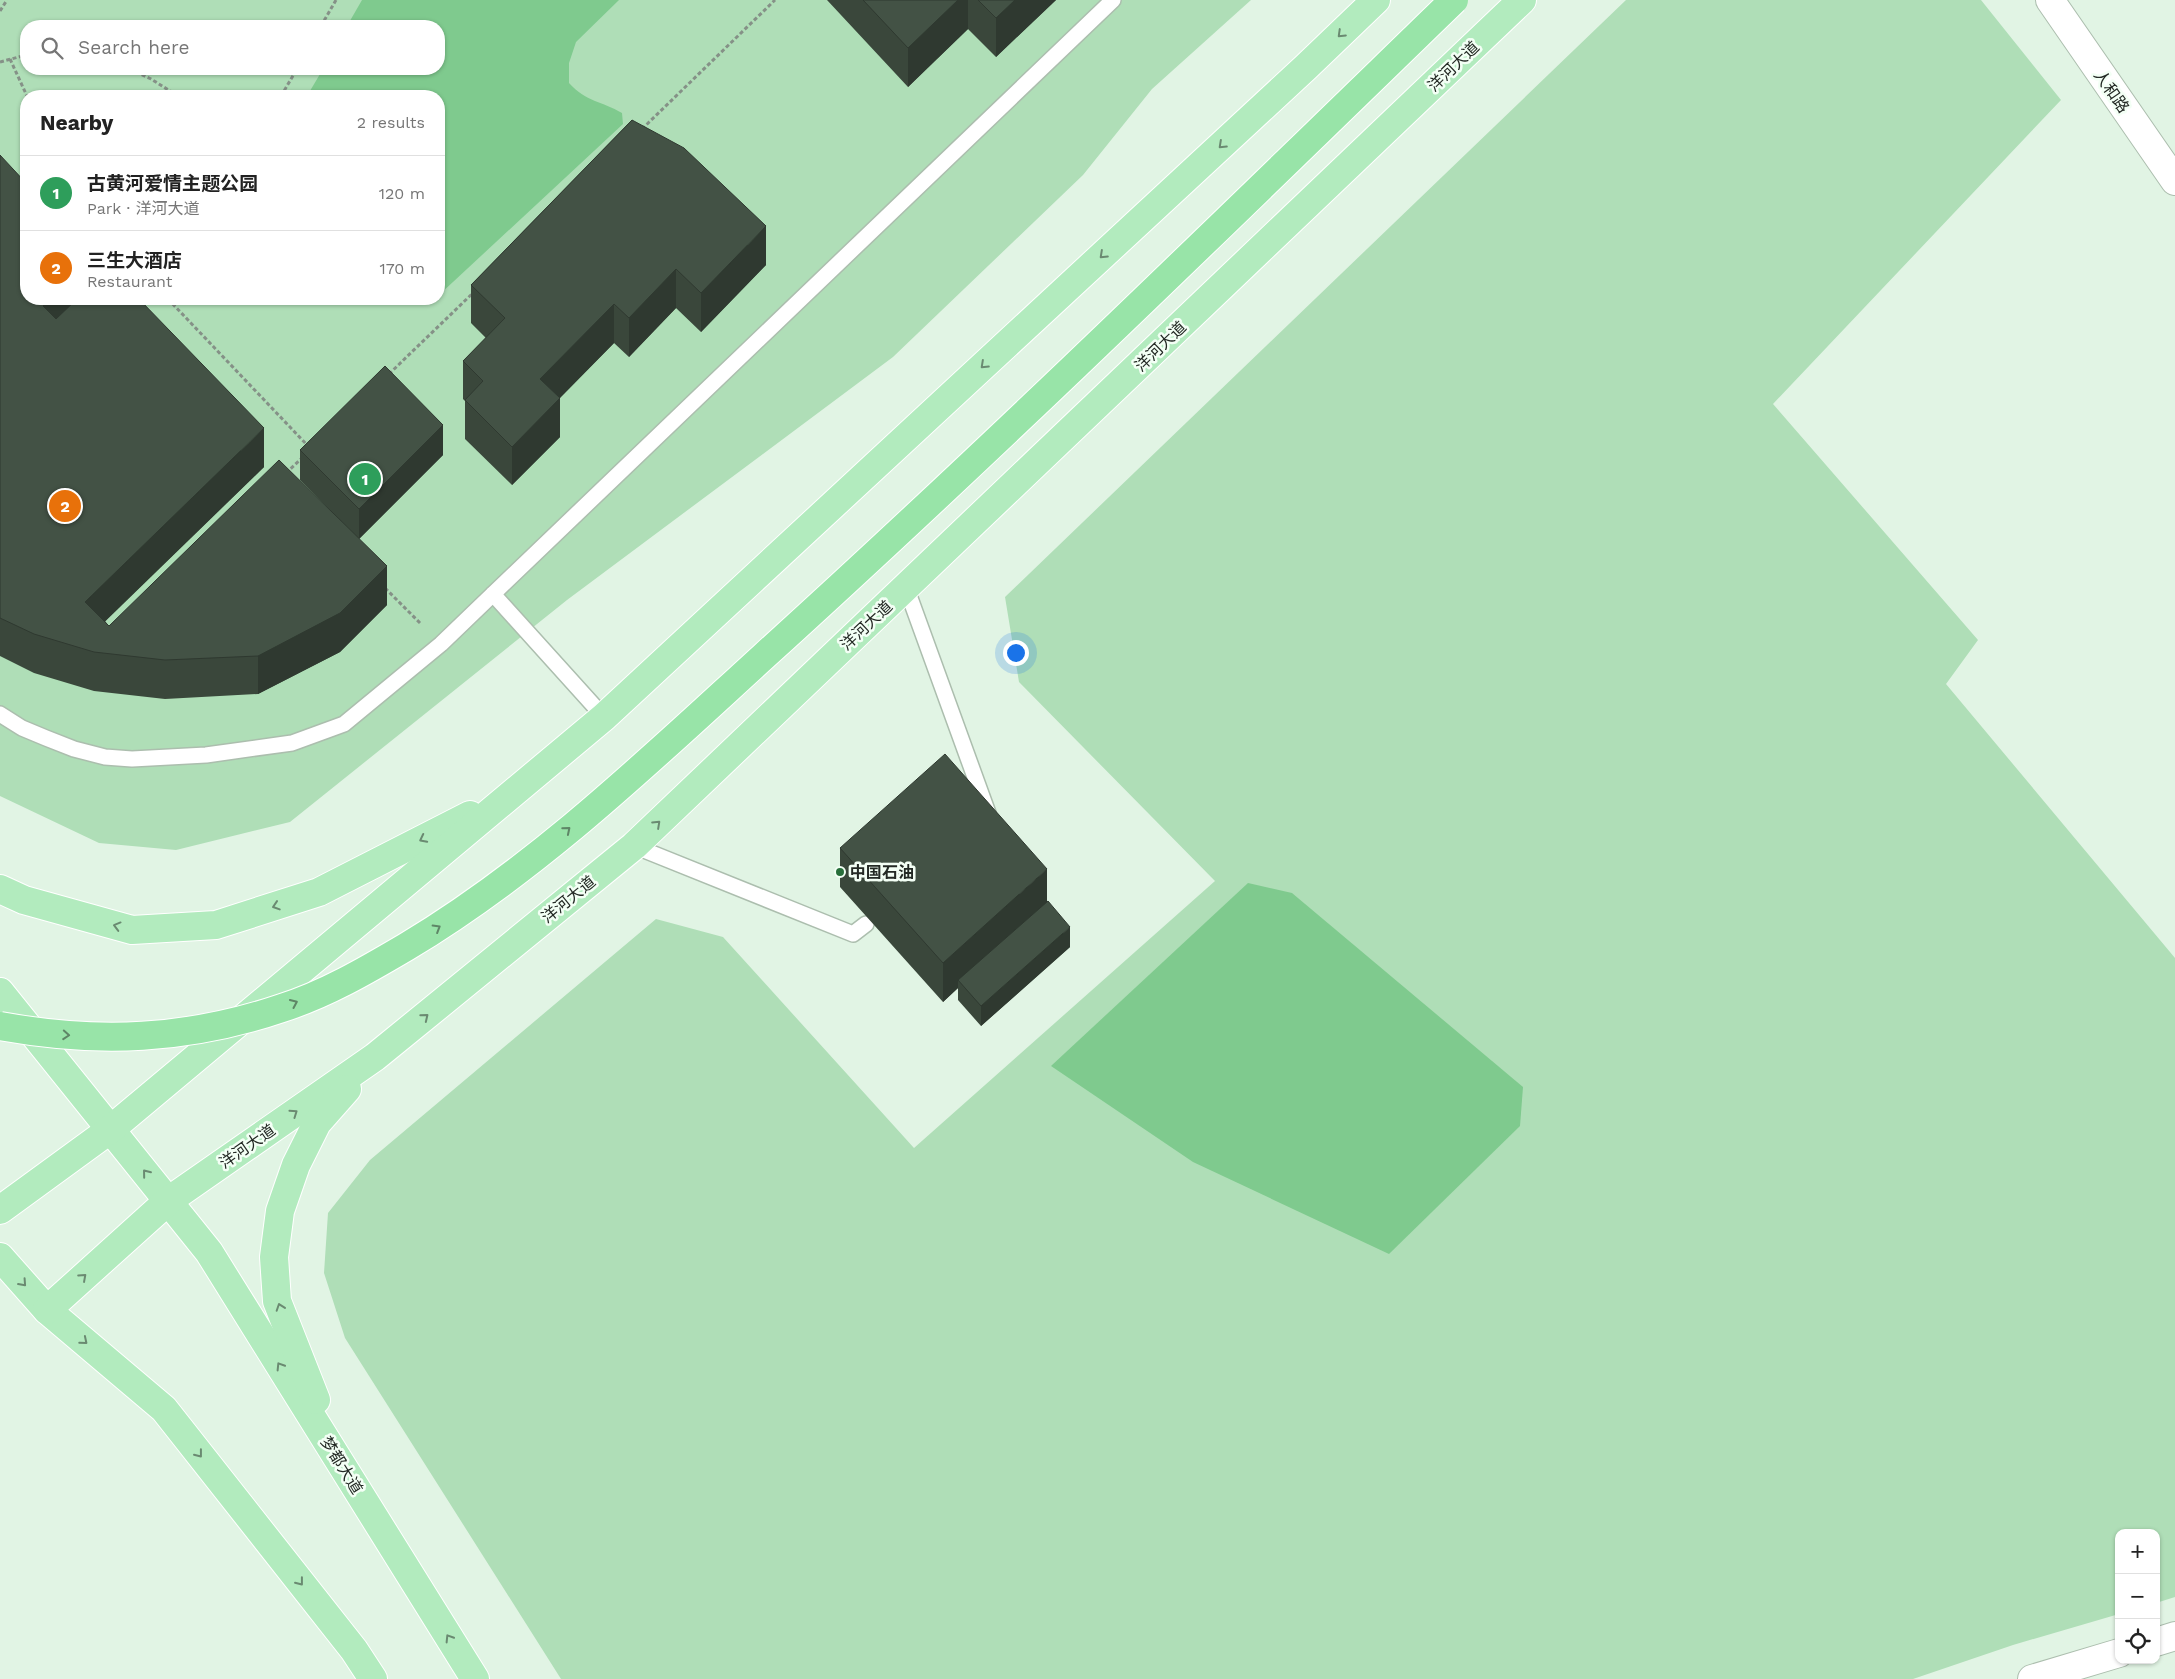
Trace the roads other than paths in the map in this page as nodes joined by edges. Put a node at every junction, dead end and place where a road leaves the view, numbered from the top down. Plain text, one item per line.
1 (1113, 0) edge
2 (1376, 0) edge
3 (1454, 0) edge
4 (1522, 0) edge
5 (2050, 0) edge
6 (2175, 182) edge
7 (906, 587) junction
8 (493, 594) junction
9 (0, 714) edge
10 (604, 716) junction
11 (514, 793) junction
12 (978, 823) edge
13 (634, 846) junction
14 (0, 889) edge
15 (866, 924) dead end
16 (0, 992) edge
17 (0, 1026) edge
18 (375, 1057) junction
19 (111, 1129) junction
20 (168, 1200) junction
21 (0, 1210) edge
22 (0, 1258) edge
23 (47, 1310) junction
24 (342, 1466) junction
25 (2175, 1636) edge
26 (2160, 1641) edge
27 (2115, 1654) edge
28 (373, 1679) edge
29 (474, 1679) edge
30 (2032, 1679) edge

1 - 8 lane
2 -> 10 main road
17 -> 3 highway, bridge
4 - 7 main road, 洋河大道
5 - 6 street, 人和路
7 - 12 lane
13 -> 7 main road, 洋河大道
8 - 9 lane
8 - 10 lane
10 - 11 main road
11 -> 14 main road
11 - 19 main road
13 - 15 lane
18 -> 13 main road, 洋河大道
16 - 19 main road
20 -> 18 main road, 洋河大道
24 -> 18 main road
20 -> 19 main road
19 - 21 main road
23 -> 20 main road, 洋河大道
24 -> 20 main road, 梦都大道
22 -> 23 main road
23 -> 28 main road
29 -> 24 main road, 梦都大道
25 - 26 street
27 - 30 street

